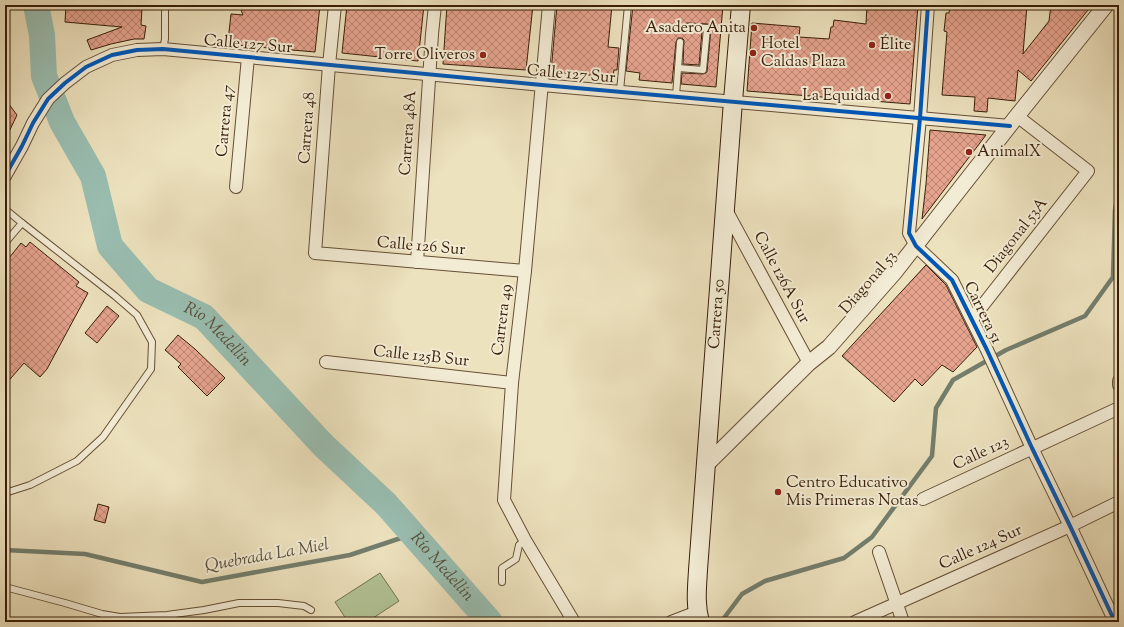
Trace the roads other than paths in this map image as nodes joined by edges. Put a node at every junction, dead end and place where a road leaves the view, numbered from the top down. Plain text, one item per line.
1 (165, 5) edge
2 (335, 5) edge
3 (435, 5) edge
4 (549, 5) edge
5 (628, 5) edge
6 (741, 5) edge
7 (928, 5) edge
8 (1106, 5) edge
9 (687, 27) dead end
10 (680, 42) dead end
11 (163, 50) junction
12 (248, 57) junction
13 (329, 65) junction
14 (678, 68) junction
15 (429, 74) junction
16 (542, 85) junction
17 (620, 92) junction
18 (676, 96) junction
19 (733, 101) junction
20 (920, 118) junction
21 (1014, 121) junction
22 (6, 175) edge
23 (236, 187) dead end
24 (725, 208) junction
25 (5, 209) edge
26 (22, 224) junction
27 (5, 243) edge
28 (916, 246) junction
29 (315, 253) joint
30 (417, 262) junction
31 (525, 272) junction
32 (972, 320) junction
33 (326, 362) dead end
34 (810, 363) junction
35 (512, 383) junction
36 (1119, 408) edge
37 (1032, 448) junction
38 (706, 465) junction
39 (5, 493) edge
40 (923, 499) dead end
41 (1119, 502) edge
42 (1070, 526) junction
43 (526, 540) junction
44 (879, 552) dead end
45 (502, 582) dead end
46 (5, 587) edge
47 (896, 603) junction
48 (311, 610) dead end
49 (699, 617) edge
50 (574, 622) edge
51 (671, 622) edge
52 (855, 622) edge
53 (903, 622) edge
54 (1114, 622) edge

1 - 11 lane
2 - 13 street, Carrera 48
3 - 15 street, Carrera 48A
4 - 16 street, Carrera 49
5 - 17 lane
6 - 19 main road, Carrera 50
7 - 20 street, Carrera 51
8 - 21 street, Diagonal 53
9 - 14 lane
10 - 14 lane
11 - 12 street, Calle 127 Sur
11 - 22 street, Calle 127 Sur
12 - 13 street, Calle 127 Sur
12 - 23 street, Carrera 47
13 - 15 street, Calle 127 Sur
13 - 29 street, Carrera 48
14 - 18 lane
15 - 16 street, Calle 127 Sur
15 - 30 street, Carrera 48A
16 - 17 street, Calle 127 Sur
16 - 31 street, Carrera 49
17 - 18 street, Calle 127 Sur
18 - 19 street, Calle 127 Sur
19 - 20 street, Calle 127 Sur
19 - 24 main road, Carrera 50
20 - 21 street, Calle 127 Sur
20 - 28 street, Carrera 51
21 - 28 street, Diagonal 53
21 - 32 street, Diagonal 53A
24 - 34 street, Calle 126A Sur
24 - 38 main road, Carrera 50
25 - 26 lane
26 - 27 lane
26 - 39 lane
28 - 32 street, Carrera 51
28 - 34 street, Diagonal 53
29 - 30 street, Calle 126 Sur
30 - 31 street, Calle 126 Sur
31 - 35 street, Carrera 49
32 - 37 street, Carrera 51
33 - 35 street, Calle 125B Sur
34 - 38 street, Diagonal 53
35 - 43 street, Carrera 49
36 - 37 street, Calle 123
37 - 40 street, Calle 123
37 - 42 street, Carrera 51
38 - 49 main road, Carrera 50
41 - 42 street, Calle 124 Sur
42 - 47 street, Calle 124 Sur
42 - 54 street, Carrera 51
43 - 45 lane
43 - 50 street, Carrera 49
44 - 47 street
46 - 48 lane
47 - 52 street, Calle 124 Sur
47 - 53 street
49 - 51 street

